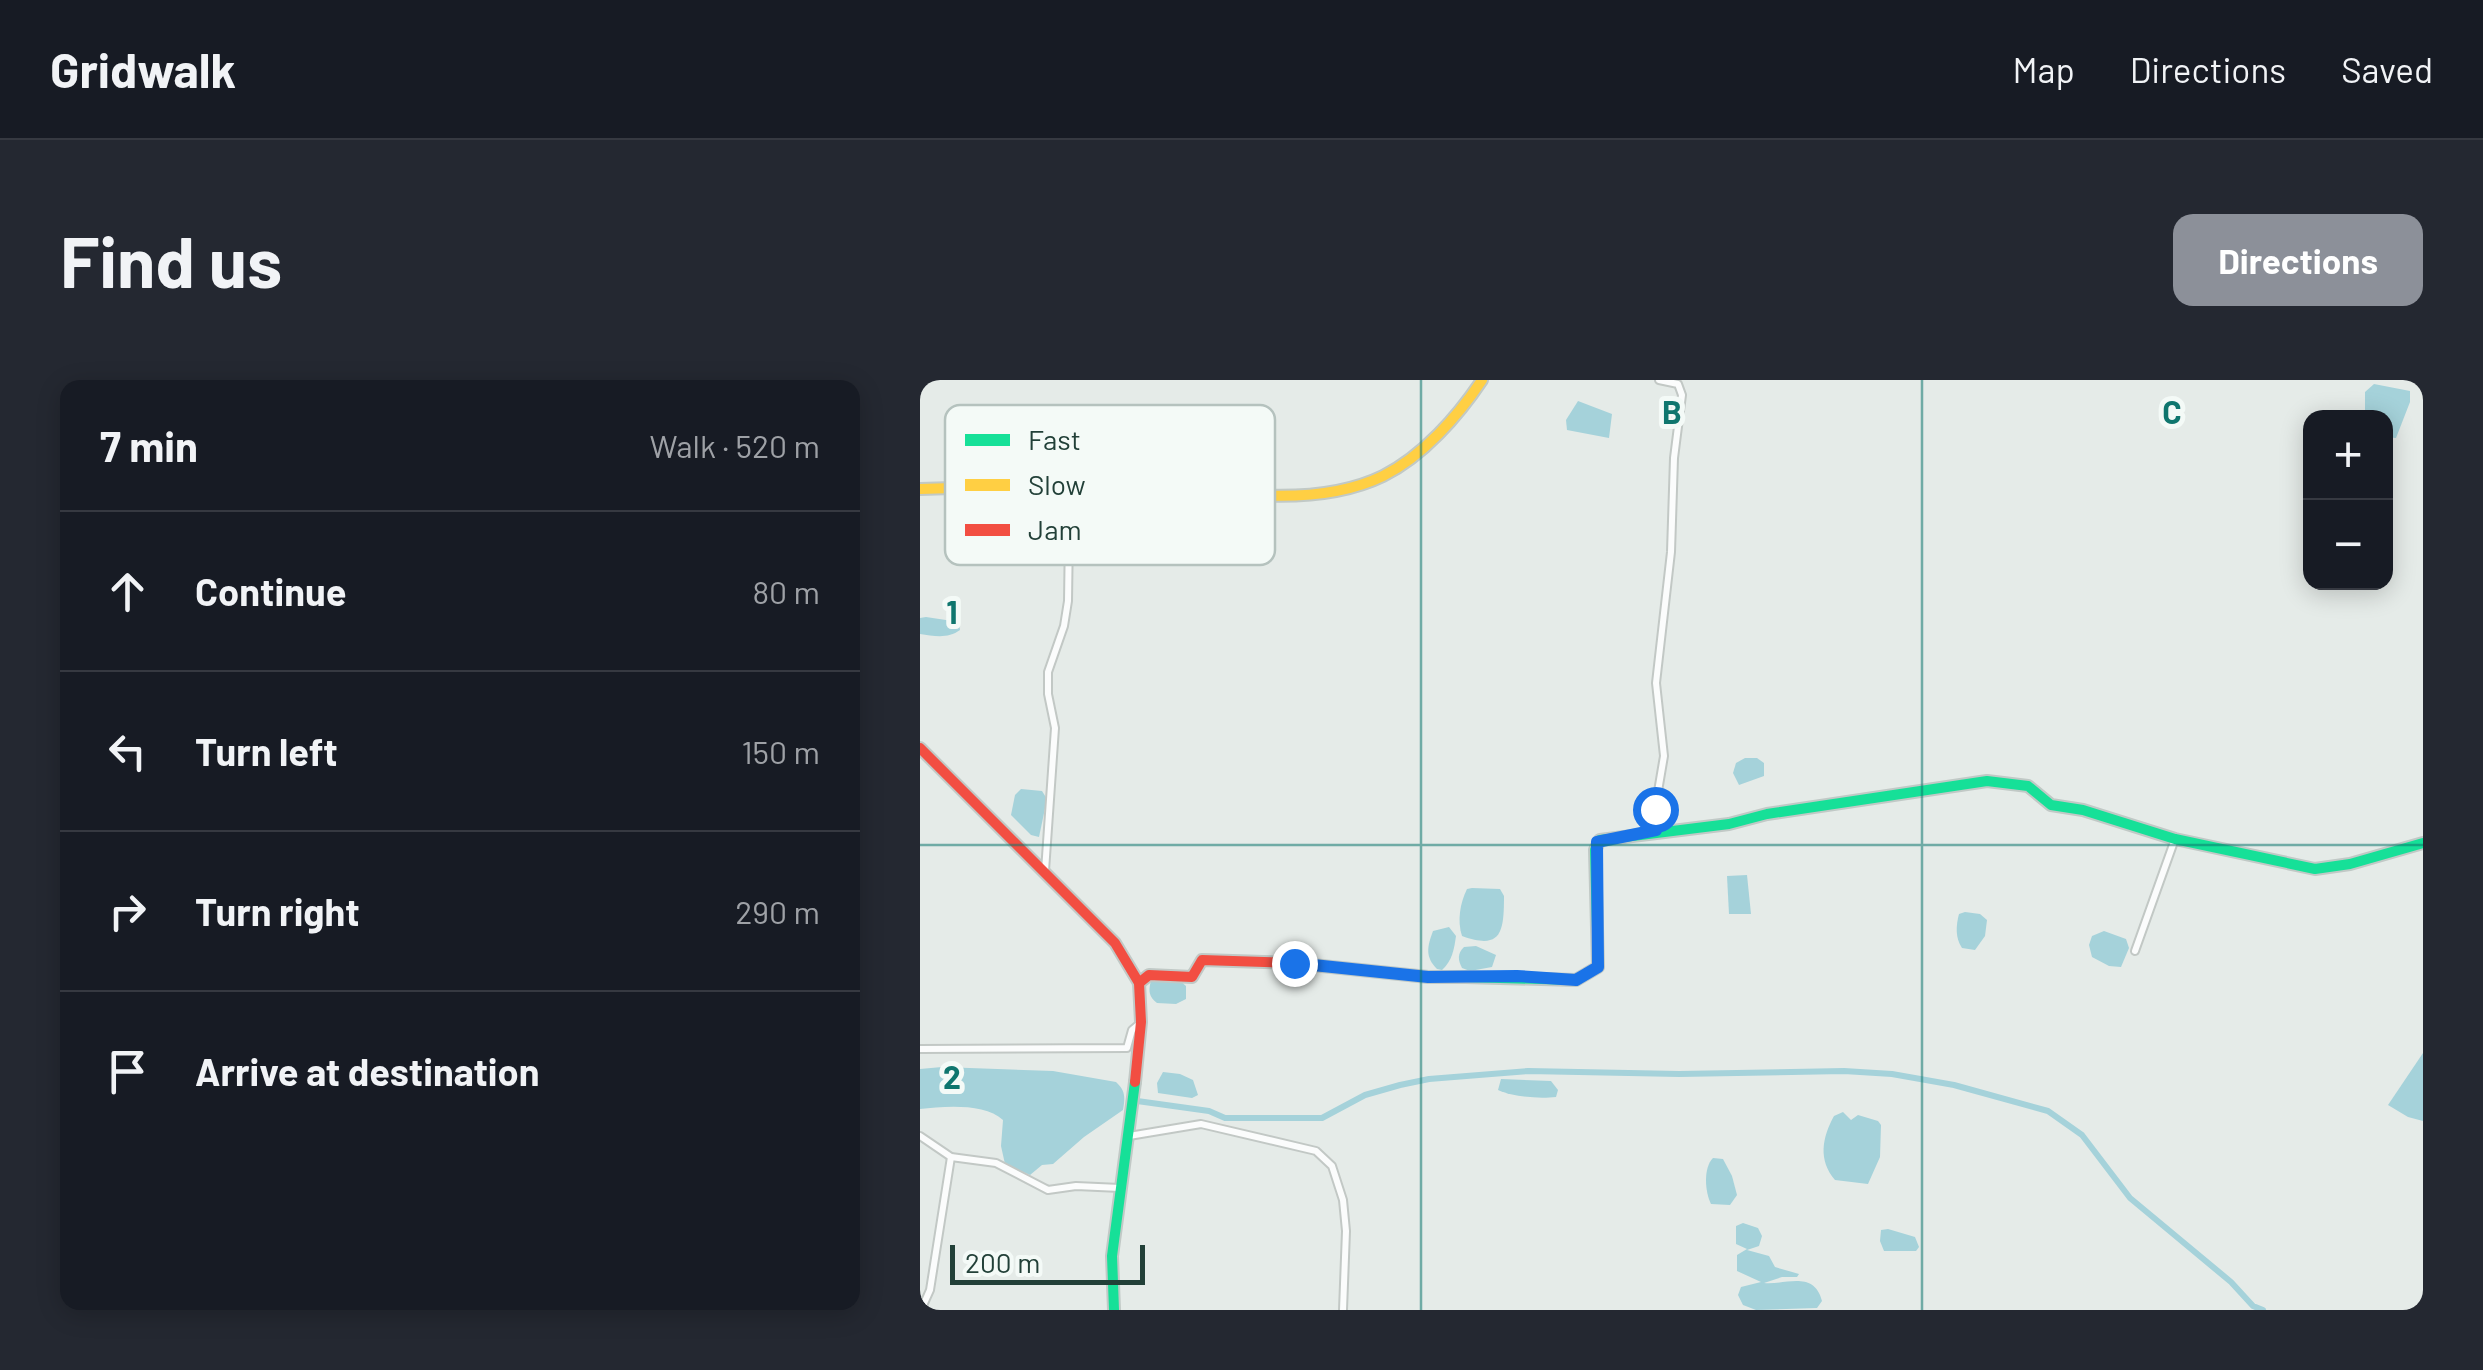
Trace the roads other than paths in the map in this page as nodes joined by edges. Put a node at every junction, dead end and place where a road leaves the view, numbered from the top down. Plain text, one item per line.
1 (1482, 380) edge
2 (1659, 380) edge
3 (945, 488) edge
4 (920, 489) edge
5 (1275, 495) edge
6 (1069, 565) edge
7 (920, 748) edge
8 (1656, 830) junction
9 (2175, 840) junction
10 (2423, 843) edge
11 (1044, 873) junction
12 (2135, 951) dead end
13 (1139, 982) junction
14 (1141, 1022) junction
15 (920, 1050) edge
16 (920, 1136) edge
17 (1129, 1136) junction
18 (951, 1156) junction
19 (1122, 1188) junction
20 (921, 1310) edge
21 (1114, 1310) edge
22 (1343, 1310) edge

1 - 5 main road
2 - 8 street
3 - 4 main road
6 - 11 street
7 - 11 main road
8 - 9 main road
8 - 13 main road
9 - 10 main road
9 - 12 street
11 - 13 main road
13 - 14 main road
14 - 15 street
14 - 17 main road
16 - 18 street
17 - 19 main road
17 - 22 street
18 - 19 street
18 - 20 street
19 - 21 main road

